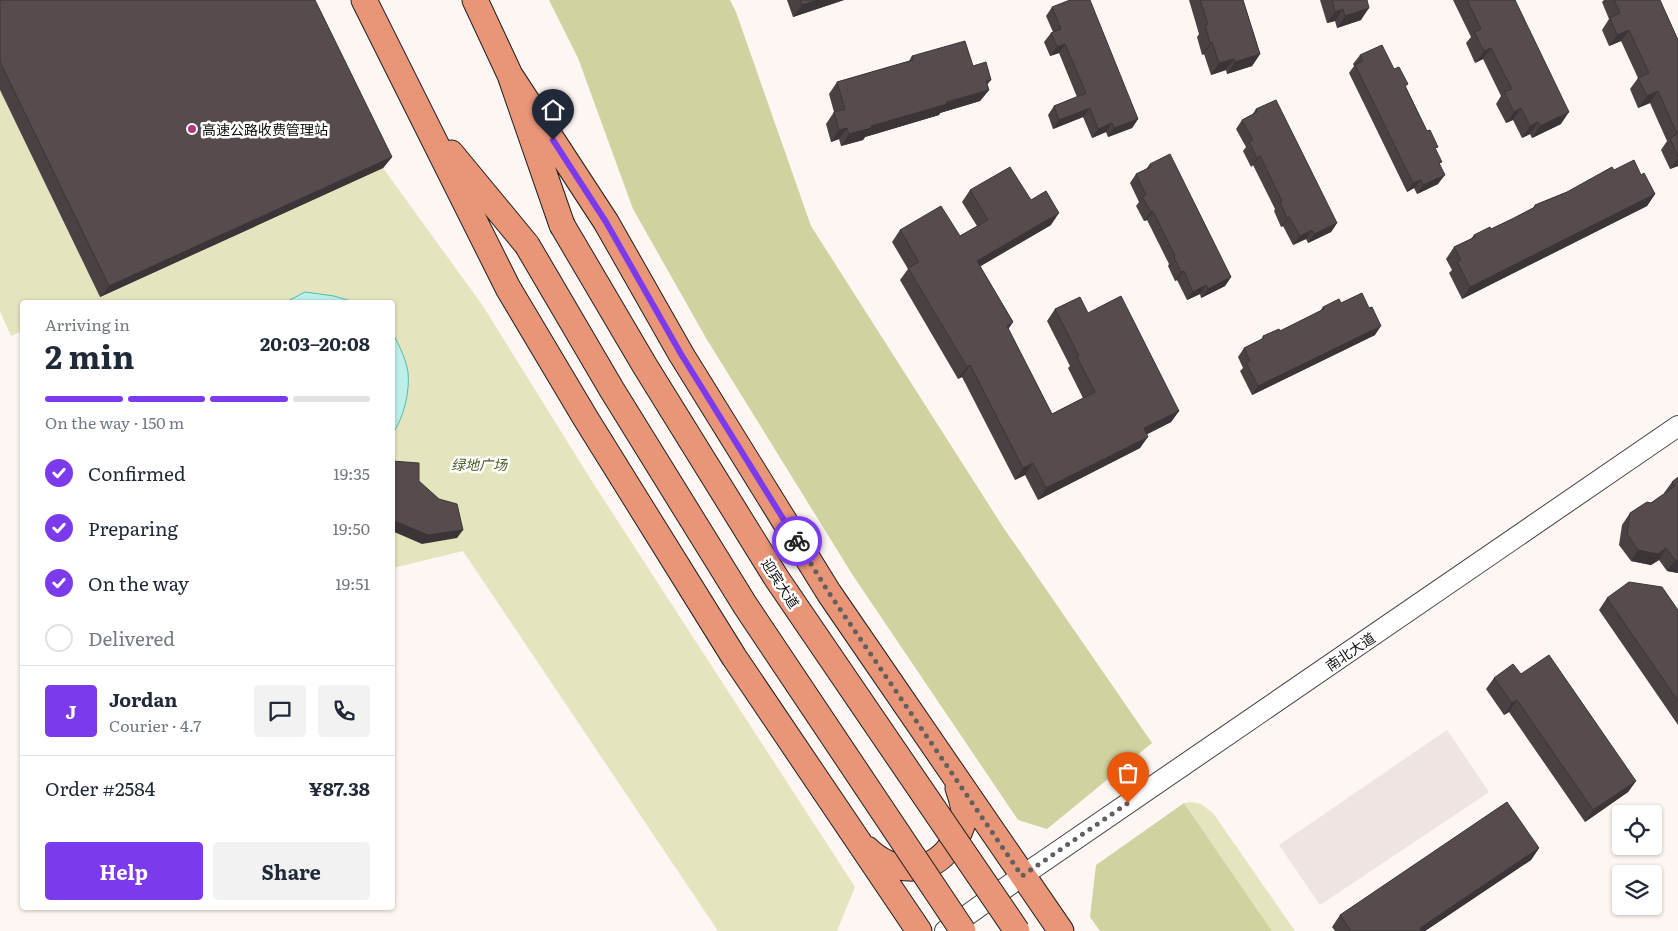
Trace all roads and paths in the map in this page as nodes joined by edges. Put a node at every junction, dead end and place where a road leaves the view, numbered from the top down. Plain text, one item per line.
1 (364, 0) edge
2 (475, 0) edge
3 (510, 75) junction
4 (423, 119) junction
5 (1678, 426) edge
6 (955, 776) junction
7 (859, 843) junction
8 (1022, 876) junction
9 (919, 931) edge
10 (945, 931) edge
11 (963, 931) edge
12 (1017, 931) edge
13 (1061, 931) edge

1 - 4 main road
2 - 3 main road
3 - 6 main road
3 - 12 main road, 迎宾大道, bridge
4 - 7 main road
4 - 11 main road, bridge
5 - 8 street, 南北大道
6 - 7 main road
6 - 8 main road
7 - 9 main road
8 - 10 street, 南北大道
8 - 13 main road

